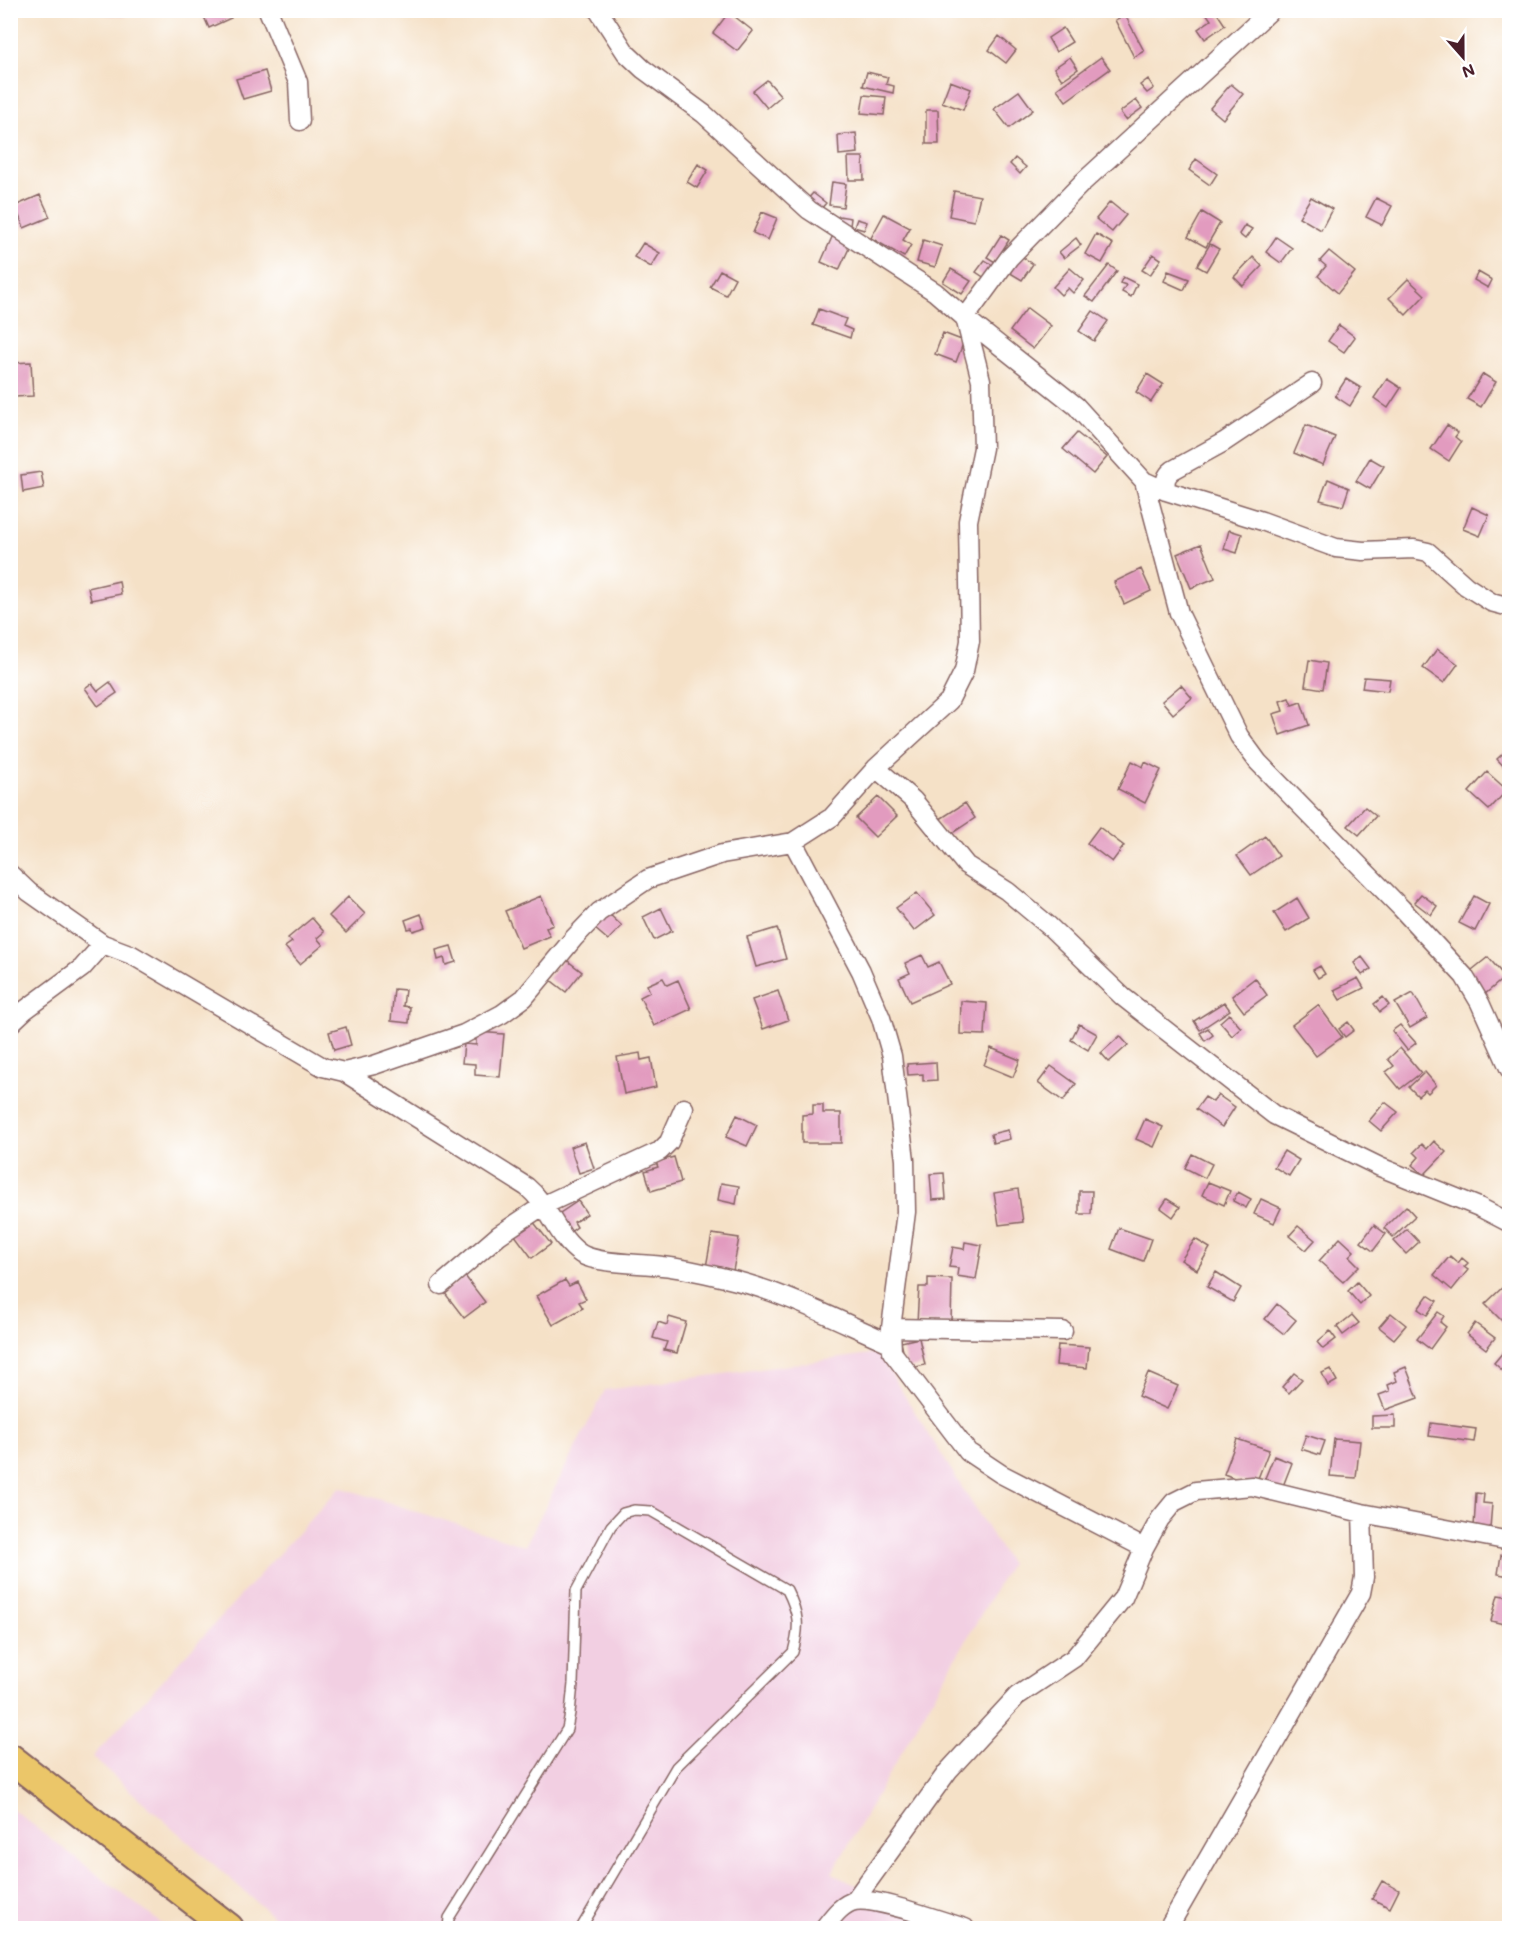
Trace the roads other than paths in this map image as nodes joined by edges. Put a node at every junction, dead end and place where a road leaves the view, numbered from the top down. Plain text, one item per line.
1 (268, 10) edge
2 (598, 10) edge
3 (1271, 10) edge
4 (300, 120) dead end
5 (965, 318) junction
6 (1312, 383) dead end
7 (1144, 481) junction
8 (1166, 491) junction
9 (1509, 607) edge
10 (876, 768) junction
11 (793, 842) junction
12 (10, 874) edge
13 (103, 944) junction
14 (10, 1024) edge
15 (1509, 1070) edge
16 (344, 1072) junction
17 (684, 1108) dead end
18 (544, 1205) junction
19 (1509, 1222) edge
20 (441, 1285) dead end
21 (1063, 1331) dead end
22 (891, 1336) junction
23 (1362, 1513) junction
24 (1509, 1541) edge
25 (1144, 1548) junction
26 (10, 1758) edge
27 (854, 1901) junction
28 (228, 1929) edge
29 (448, 1929) edge
30 (580, 1929) edge
31 (824, 1929) edge
32 (965, 1929) edge
33 (1168, 1929) edge

1 - 4 street
2 - 5 street
3 - 5 street
5 - 7 street
5 - 10 street
6 - 8 street
7 - 8 street
7 - 15 street
8 - 9 street
10 - 11 street
10 - 19 street
11 - 16 street
11 - 22 street
12 - 13 street
13 - 14 street
13 - 16 street
16 - 18 street
17 - 18 street
18 - 20 street
18 - 22 street
21 - 22 street
22 - 25 street
23 - 24 street
23 - 25 street
23 - 33 street
25 - 27 street
26 - 28 main road
27 - 31 street
27 - 32 street
29 - 30 lane

